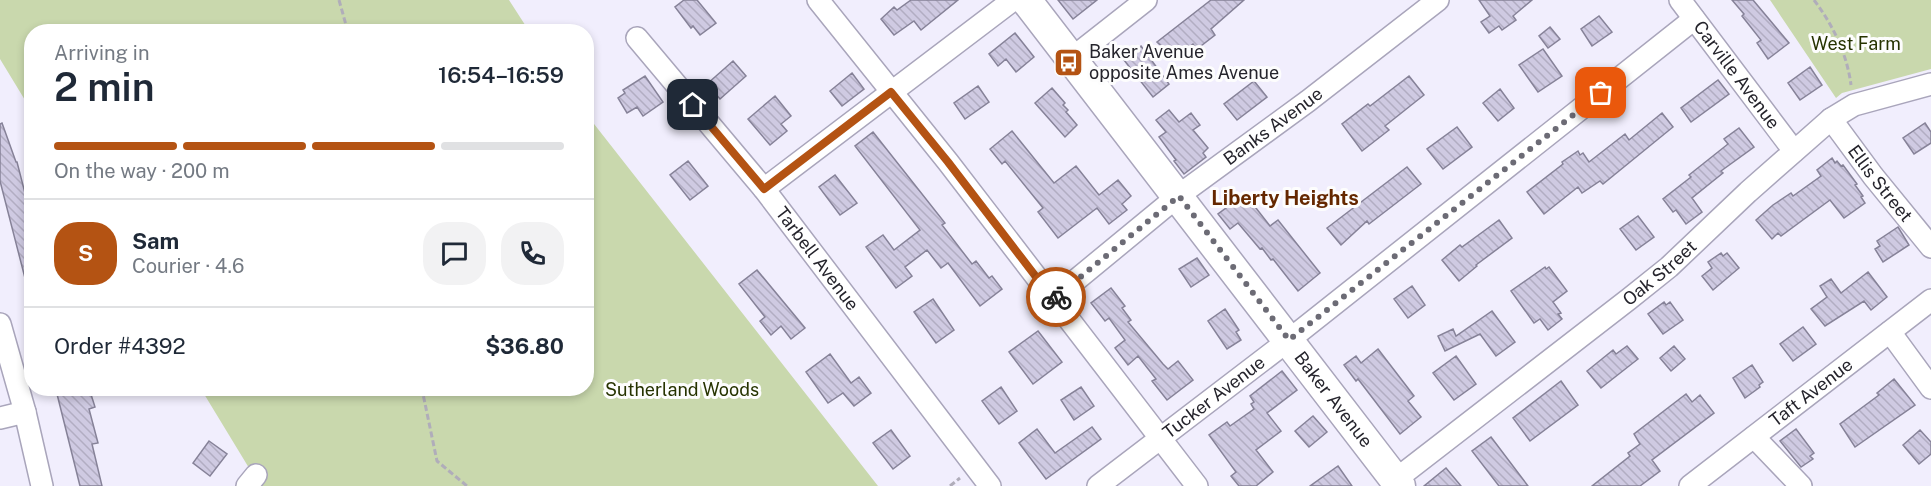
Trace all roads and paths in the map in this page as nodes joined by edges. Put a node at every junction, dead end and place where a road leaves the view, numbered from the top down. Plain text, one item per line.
1 (339, 0) edge
2 (818, 0) edge
3 (1013, 0) edge
4 (1026, 0) edge
5 (1146, 0) edge
6 (1438, 0) edge
7 (1680, 0) edge
8 (1814, 0) edge
9 (1694, 19) junction
10 (346, 24) edge
11 (637, 38) dead end
12 (1071, 59) junction
13 (1931, 84) edge
14 (891, 92) junction
15 (1854, 105) junction
16 (1831, 120) junction
17 (1794, 151) junction
18 (764, 189) junction
19 (1179, 196) junction
20 (1931, 247) edge
21 (1053, 299) junction
22 (1931, 300) edge
23 (0, 324) edge
24 (1890, 332) junction
25 (1289, 340) junction
26 (1931, 388) edge
27 (423, 396) edge
28 (25, 412) junction
29 (0, 418) edge
30 (1754, 437) junction
31 (1160, 439) junction
32 (1397, 483) edge
33 (42, 486) edge
34 (467, 486) edge
35 (990, 486) edge
36 (1098, 486) edge
37 (1197, 486) edge
38 (1690, 486) edge
39 (1801, 486) edge

1 - 10 path
2 - 14 street
3 - 14 street
4 - 12 street, Baker Avenue
5 - 12 street
6 - 19 street, Banks Avenue
7 - 9 street, Carville Avenue
8 - 15 path
9 - 17 street, Carville Avenue
9 - 25 street, Tucker Avenue
11 - 18 street, Tarbell Avenue
12 - 19 street, Baker Avenue
13 - 15 street, Oak Street
14 - 18 street
14 - 21 street
15 - 16 street, Oak Street
16 - 17 street, Oak Street
16 - 20 street, Ellis Street
17 - 32 street, Oak Street
18 - 35 street, Tarbell Avenue
19 - 21 street, Banks Avenue
19 - 25 street, Baker Avenue
21 - 31 street
22 - 24 street, Taft Avenue
23 - 28 street
24 - 26 street
24 - 30 street, Taft Avenue
25 - 31 street, Tucker Avenue
25 - 32 street, Baker Avenue
27 - 34 path
28 - 29 street
28 - 33 street
30 - 38 street, Taft Avenue
30 - 39 street
31 - 36 street, Tucker Avenue
31 - 37 street

